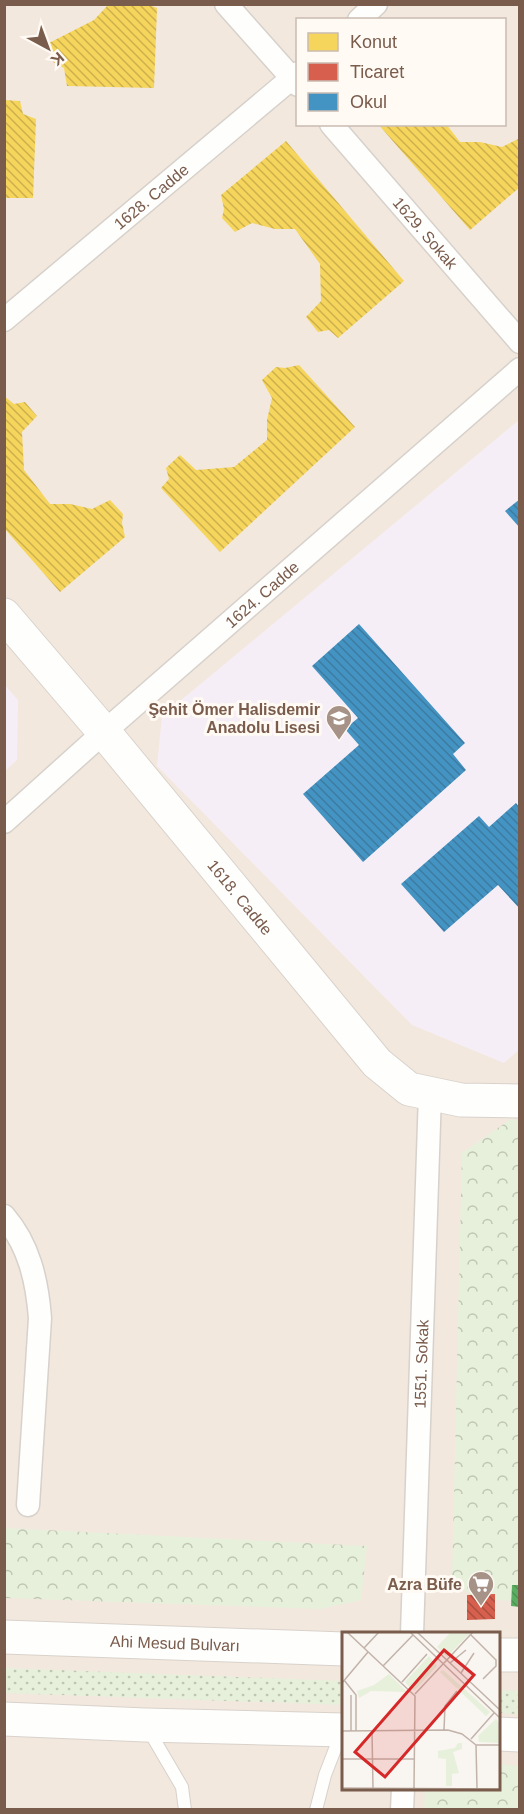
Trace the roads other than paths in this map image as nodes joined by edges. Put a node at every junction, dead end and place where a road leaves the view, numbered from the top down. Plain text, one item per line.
1 (226, 4) edge
2 (376, 4) edge
3 (361, 18) edge
4 (296, 79) edge
5 (333, 126) edge
6 (4, 320) edge
7 (519, 342) edge
8 (519, 369) edge
9 (4, 615) edge
10 (104, 732) junction
11 (4, 822) edge
12 (430, 1094) junction
13 (519, 1101) edge
14 (4, 1216) edge
15 (28, 1505) dead end
16 (412, 1632) edge
17 (4, 1636) edge
18 (342, 1649) edge
19 (500, 1655) edge
20 (519, 1655) edge
21 (4, 1719) edge
22 (146, 1725) junction
23 (342, 1730) edge
24 (342, 1732) edge
25 (500, 1734) edge
26 (519, 1735) edge
27 (403, 1790) edge
28 (185, 1809) edge
29 (316, 1809) edge
30 (402, 1809) edge

1 - 4 street
2 - 3 street
4 - 6 street, 1628. Cadde
5 - 7 street, 1629. Sokak
8 - 10 street, 1624. Cadde
9 - 10 street, 1618. Cadde
10 - 11 street, 1624. Cadde
10 - 12 street, 1618. Cadde
12 - 13 street, 1618. Cadde
12 - 16 street, 1551. Sokak
14 - 15 street
17 - 18 street, Ahi Mesud Bulvarı
19 - 20 street
21 - 22 street
22 - 23 street
22 - 28 lane
24 - 29 lane
25 - 26 street
27 - 30 street

